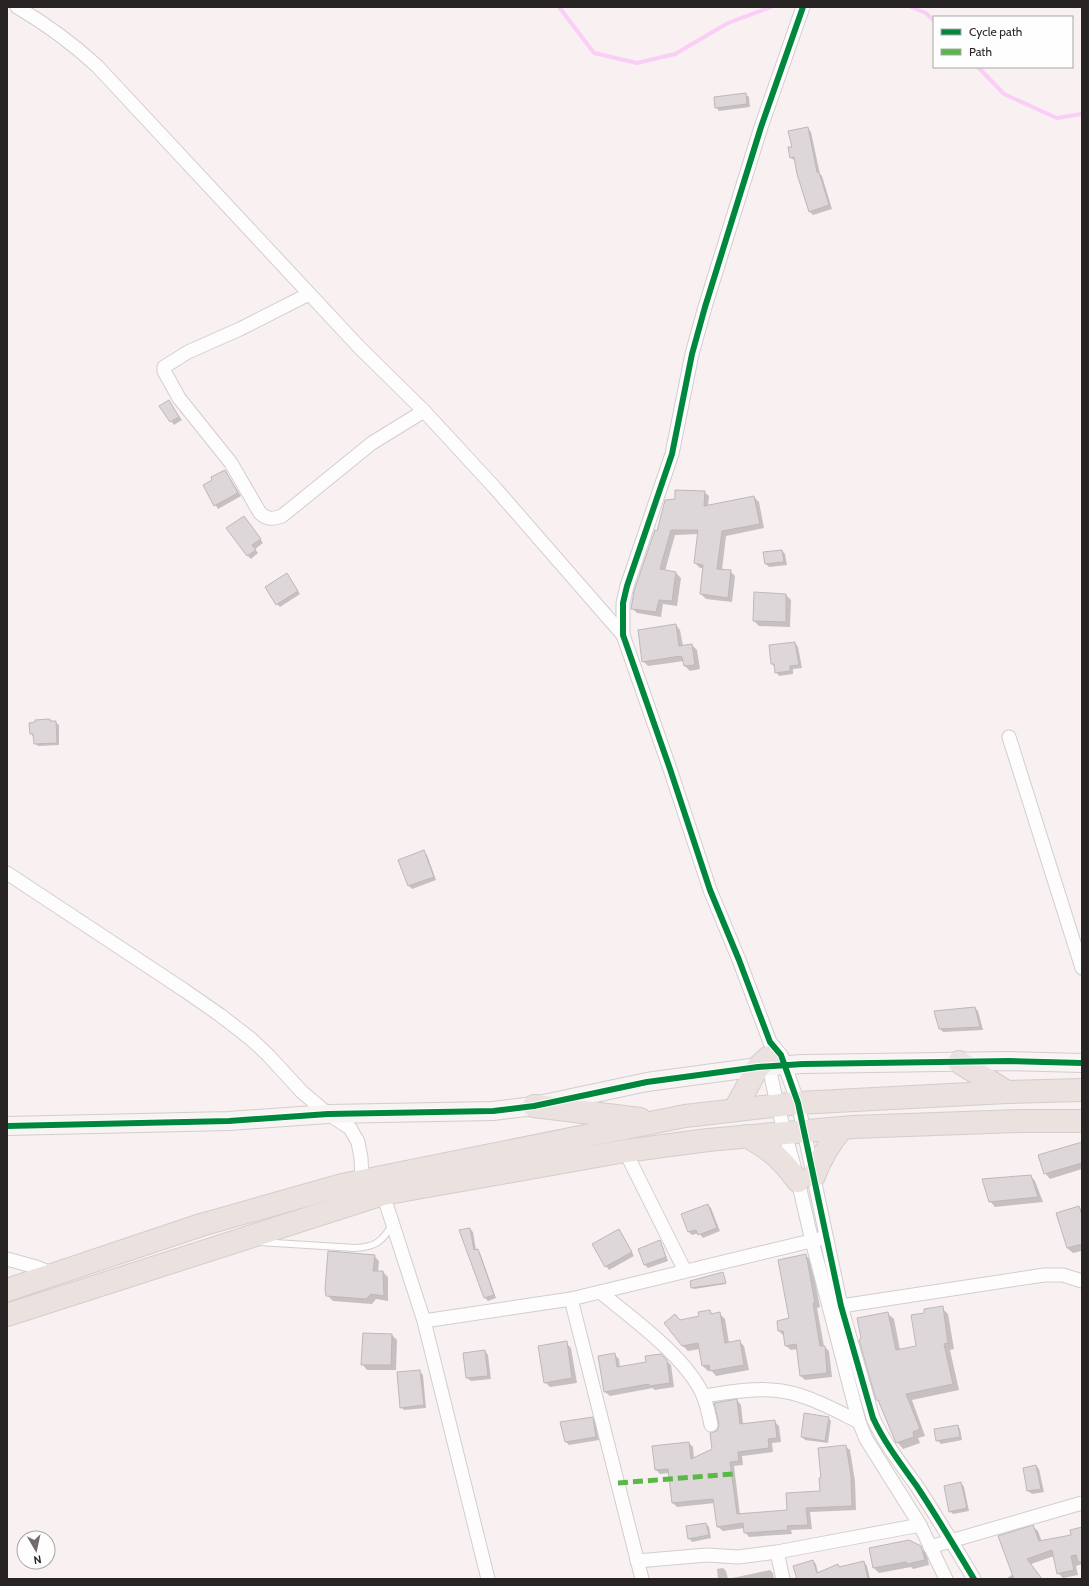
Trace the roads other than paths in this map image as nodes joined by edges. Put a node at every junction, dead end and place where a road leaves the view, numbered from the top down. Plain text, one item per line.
1 (17, 7) edge
2 (803, 7) edge
3 (309, 294) junction
4 (424, 411) junction
5 (623, 635) junction
6 (1009, 737) dead end
7 (7, 872) edge
8 (1082, 968) edge
9 (770, 1060) junction
10 (960, 1062) junction
11 (1082, 1063) edge
12 (1082, 1090) edge
13 (1007, 1092) junction
14 (787, 1104) junction
15 (534, 1106) junction
16 (735, 1109) junction
17 (328, 1114) junction
18 (659, 1121) junction
19 (1082, 1121) edge
20 (7, 1126) edge
21 (842, 1128) junction
22 (794, 1131) junction
23 (746, 1136) junction
24 (625, 1151) junction
25 (806, 1179) junction
26 (362, 1181) junction
27 (383, 1194) junction
28 (392, 1224) junction
29 (826, 1238) junction
30 (234, 1241) junction
31 (812, 1241) junction
32 (7, 1259) edge
33 (685, 1271) junction
34 (53, 1274) junction
35 (1082, 1281) edge
36 (7, 1290) edge
37 (600, 1292) junction
38 (571, 1299) junction
39 (841, 1306) junction
40 (7, 1315) edge
41 (424, 1322) junction
42 (704, 1396) junction
43 (859, 1422) junction
44 (711, 1425) dead end
45 (1082, 1503) edge
46 (920, 1525) junction
47 (950, 1541) junction
48 (930, 1547) junction
49 (777, 1552) junction
50 (637, 1561) junction
51 (488, 1579) edge
52 (642, 1579) edge
53 (783, 1579) edge
54 (946, 1579) edge
55 (974, 1579) edge

1 - 3 street
2 - 5 street
3 - 4 street
3 - 4 street
4 - 5 street
5 - 9 street
6 - 8 street
7 - 17 street
9 - 10 street
9 - 14 street
9 - 14 street
9 - 15 street
9 - 16 highway
10 - 11 street
10 - 13 highway
12 - 13 highway
13 - 14 highway
14 - 16 highway
14 - 22 street
14 - 22 street
15 - 17 street
15 - 18 highway
16 - 18 highway
17 - 20 street
17 - 26 street
18 - 26 highway
19 - 21 highway
21 - 22 highway
21 - 25 highway
22 - 23 highway
22 - 25 street
22 - 25 street
23 - 24 highway
23 - 25 highway
24 - 27 highway
24 - 33 street
25 - 29 street
25 - 31 street
26 - 34 highway
27 - 28 street
27 - 30 highway
28 - 30 lane
28 - 41 street
29 - 31 street
29 - 39 street
30 - 40 highway
31 - 33 street
31 - 43 street
32 - 34 street
33 - 37 street
34 - 36 highway
35 - 39 street
37 - 38 street
37 - 42 street
38 - 41 street
38 - 50 street
39 - 47 street
41 - 51 street
42 - 43 street
42 - 44 street
43 - 46 street
45 - 47 street
46 - 48 street
46 - 49 street
47 - 48 street
47 - 55 street
48 - 54 street
49 - 50 street
49 - 53 street
50 - 52 street

